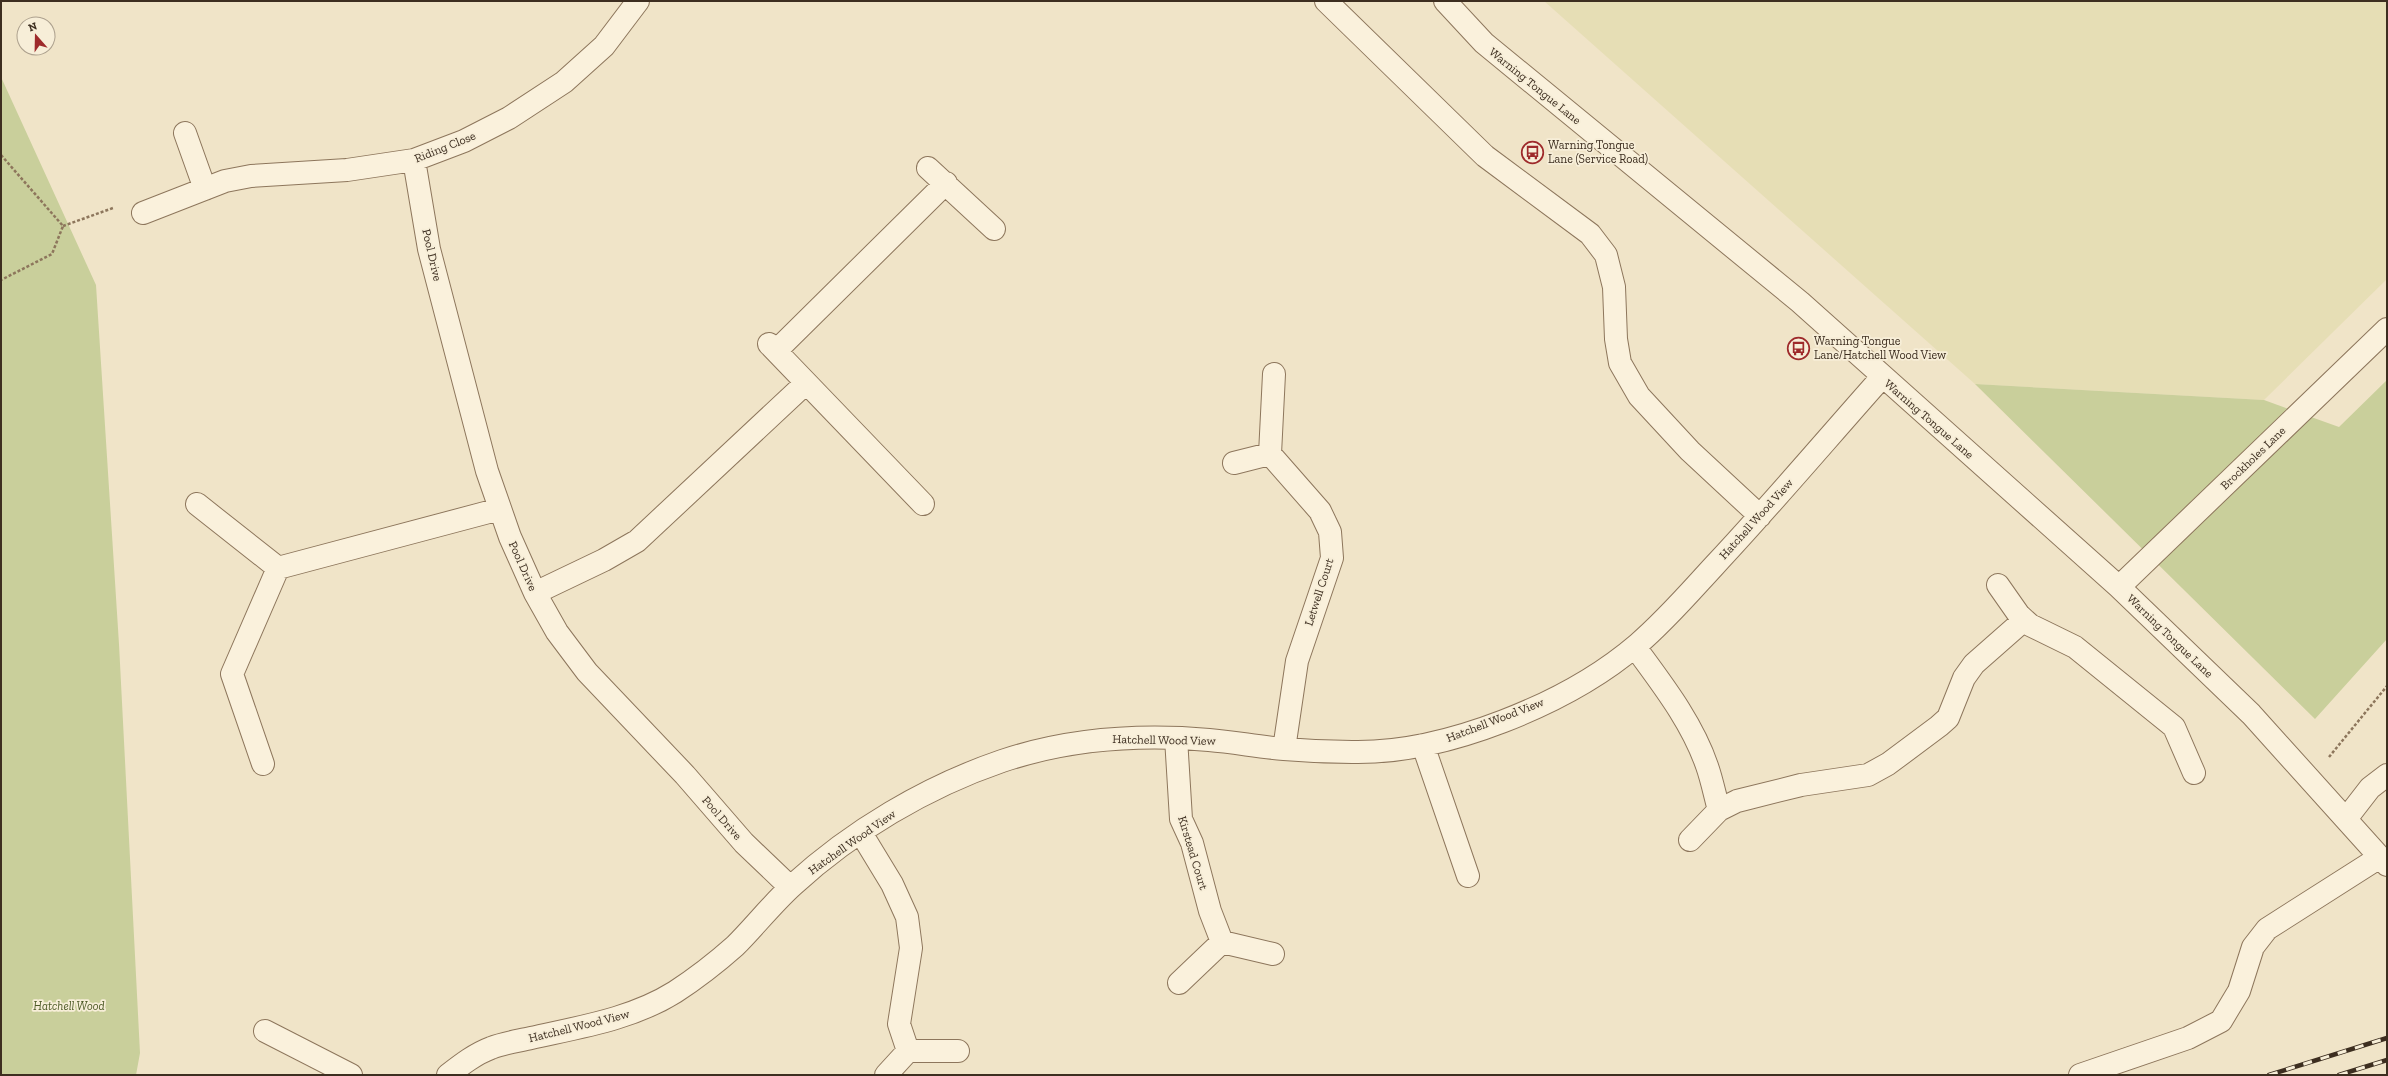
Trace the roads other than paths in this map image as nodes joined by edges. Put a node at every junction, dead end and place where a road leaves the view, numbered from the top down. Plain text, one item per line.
1 (638, 1) edge
2 (1326, 1) edge
3 (1445, 1) edge
4 (185, 133) dead end
5 (414, 160) junction
6 (928, 168) dead end
7 (946, 183) junction
8 (204, 189) junction
9 (143, 213) road end
10 (994, 228) dead end
11 (2387, 329) edge
12 (1274, 374) dead end
13 (1882, 377) junction
14 (806, 383) junction
15 (1270, 454) junction
16 (1234, 463) dead end
17 (197, 504) dead end
18 (923, 504) dead end
19 (500, 509) junction
20 (1760, 516) junction
21 (278, 568) junction
22 (1998, 585) dead end
23 (2119, 587) junction
24 (535, 593) junction
25 (2024, 620) junction
26 (1635, 647) junction
27 (1176, 738) junction
28 (1423, 745) junction
29 (1284, 749) junction
30 (263, 764) dead end
31 (2194, 773) dead end
32 (2387, 775) edge
33 (1719, 810) junction
34 (2346, 819) junction
35 (861, 833) junction
36 (1690, 840) dead end
37 (2384, 861) edge
38 (1468, 876) dead end
39 (790, 887) junction
40 (1222, 942) junction
41 (1273, 954) dead end
42 (1179, 983) dead end
43 (265, 1031) dead end
44 (908, 1050) junction
45 (958, 1051) dead end
46 (351, 1075) edge
47 (448, 1075) edge
48 (886, 1075) edge
49 (2080, 1075) edge

1 - 5 street, Riding Close
2 - 20 street
3 - 13 street, Warning Tongue Lane
4 - 8 street
5 - 8 street, Riding Close
5 - 19 street, Pool Drive
6 - 7 street
7 - 10 street
7 - 14 street
8 - 9 street, Riding Close
11 - 23 street, Brockholes Lane
12 - 15 street
13 - 20 street, Hatchell Wood View
13 - 23 street, Warning Tongue Lane
14 - 18 street
14 - 24 street
15 - 16 street
15 - 29 street, Letwell Court
17 - 21 street
19 - 21 street
19 - 24 street, Pool Drive
20 - 26 street, Hatchell Wood View
21 - 30 street
22 - 25 street
23 - 34 street, Warning Tongue Lane
24 - 39 street, Pool Drive
25 - 31 street
25 - 33 street
26 - 28 street, Hatchell Wood View
26 - 33 street
27 - 29 street, Hatchell Wood View
27 - 35 street, Hatchell Wood View
27 - 40 street, Kirstead Court
28 - 29 street, Hatchell Wood View
28 - 38 street
32 - 34 street
33 - 36 street
34 - 37 street, Warning Tongue Lane
35 - 39 street, Hatchell Wood View
35 - 44 street
37 - 49 street
39 - 47 street, Hatchell Wood View
40 - 41 street
40 - 42 street
43 - 46 street
44 - 45 street
44 - 48 street

